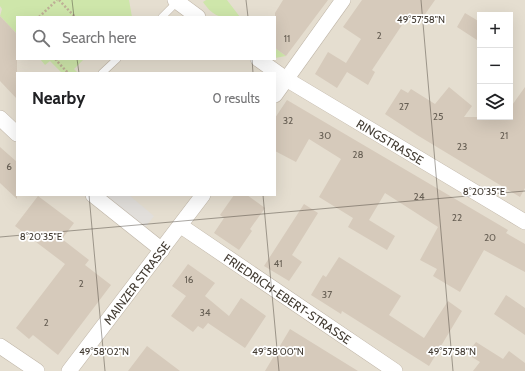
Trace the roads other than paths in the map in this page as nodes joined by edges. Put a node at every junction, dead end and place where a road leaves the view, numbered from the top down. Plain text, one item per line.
1 (343, 0) edge
2 (176, 1) edge
3 (163, 16) edge
4 (197, 16) edge
5 (116, 60) edge
6 (259, 60) edge
7 (103, 72) edge
8 (286, 79) junction
9 (276, 94) edge
10 (0, 118) edge
11 (16, 133) edge
12 (94, 196) edge
13 (202, 196) edge
14 (525, 222) edge
15 (181, 226) junction
16 (162, 250) junction
17 (0, 346) edge
18 (37, 371) edge
19 (69, 371) edge
20 (395, 371) edge

1 - 8 street
2 - 3 lane
2 - 4 street
5 - 7 lane
6 - 8 street, RINGSTRASSE
8 - 9 street
8 - 14 street, RINGSTRASSE
10 - 11 street
12 - 16 street
13 - 15 street, MAINZER STRASSE
15 - 16 street, MAINZER STRASSE
15 - 20 street, FRIEDRICH-EBERT-STRASSE
16 - 19 street, MAINZER STRASSE
17 - 18 street

